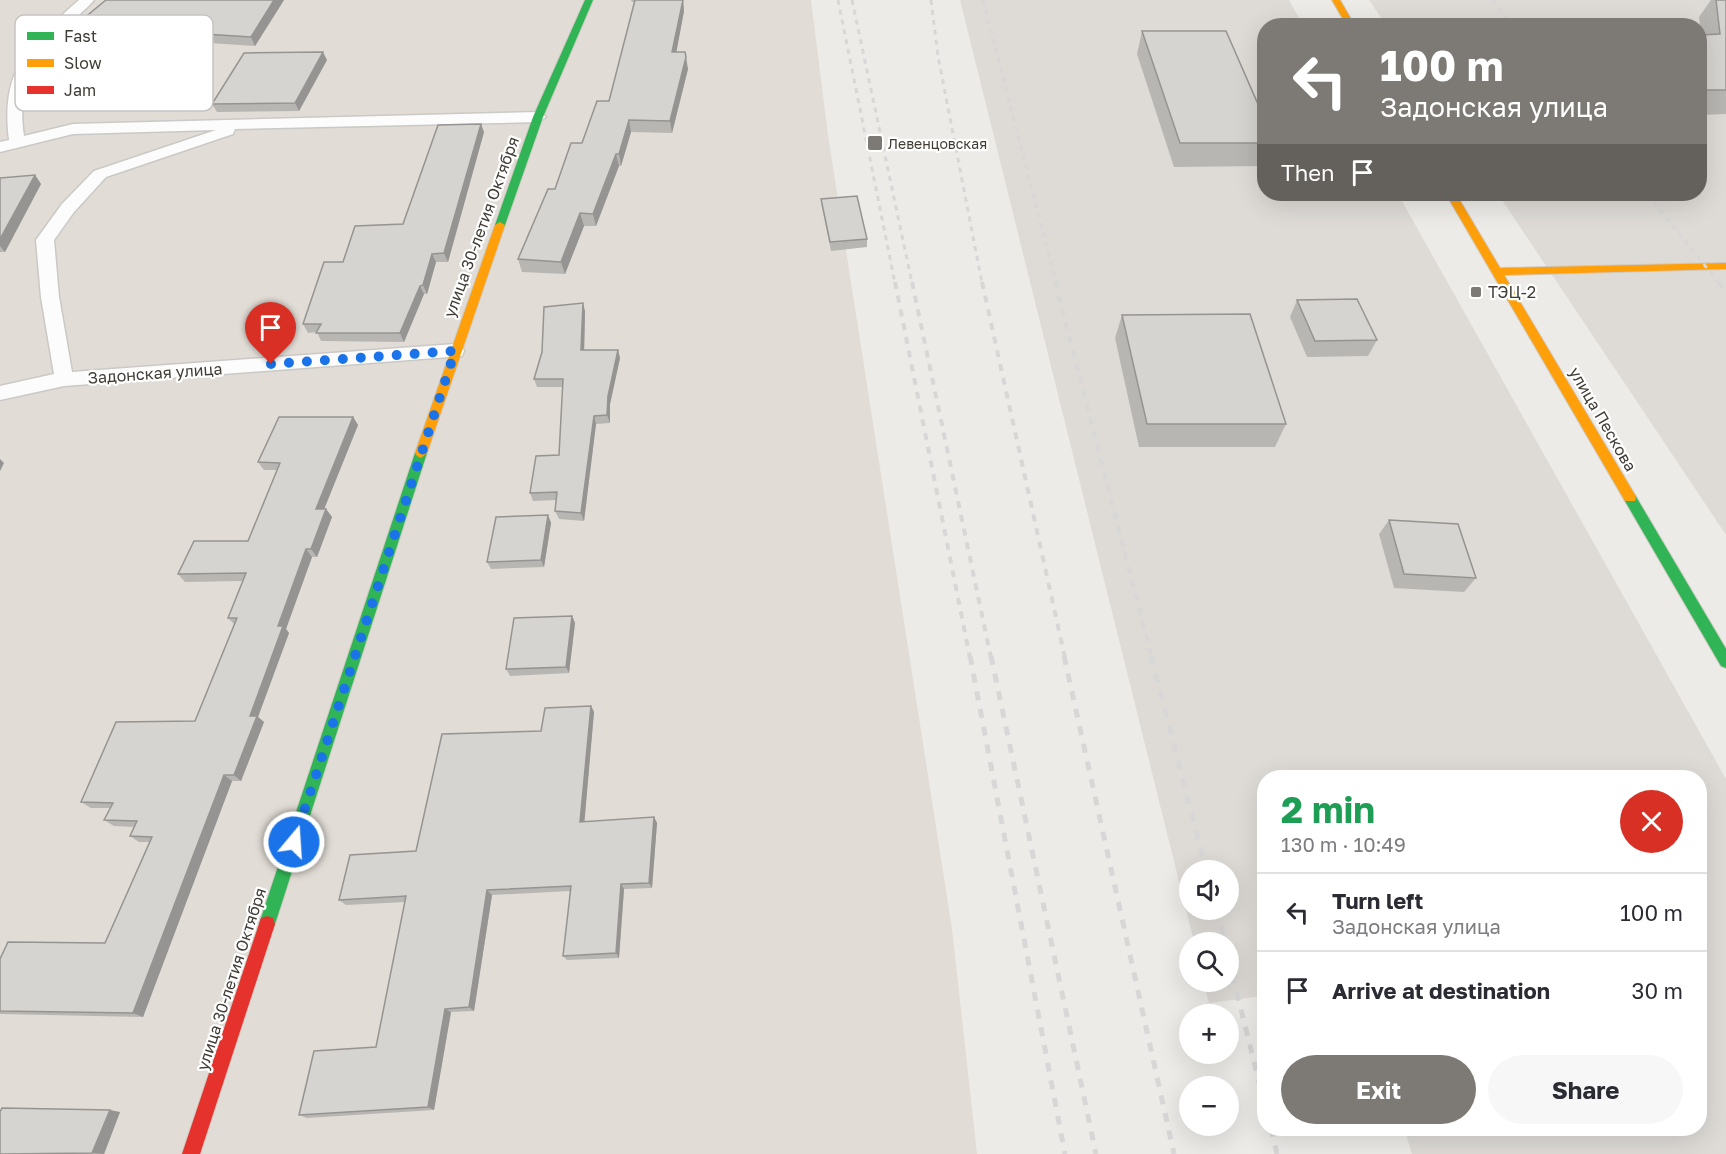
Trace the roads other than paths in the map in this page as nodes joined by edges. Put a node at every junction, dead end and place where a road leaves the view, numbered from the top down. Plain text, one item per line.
1 (87, 0) edge
2 (589, 0) edge
3 (1336, 0) edge
4 (70, 15) edge
5 (1346, 18) edge
6 (15, 72) edge
7 (538, 117) junction
8 (249, 124) junction
9 (17, 143) junction
10 (0, 147) edge
11 (1455, 201) edge
12 (1726, 266) edge
13 (1497, 272) junction
14 (455, 351) junction
15 (64, 379) junction
16 (0, 393) edge
17 (1726, 662) edge
18 (191, 1154) edge

1 - 4 lane
2 - 7 street, улица 30-летия Октября
3 - 5 street
6 - 9 lane
7 - 8 lane
7 - 14 street, улица 30-летия Октября
8 - 9 lane
8 - 15 lane
9 - 10 lane
11 - 13 street, улица Пескова
12 - 13 street
13 - 17 street, улица Пескова
14 - 15 lane, Задонская улица
14 - 18 street, улица 30-летия Октября
15 - 16 lane, Задонская улица

